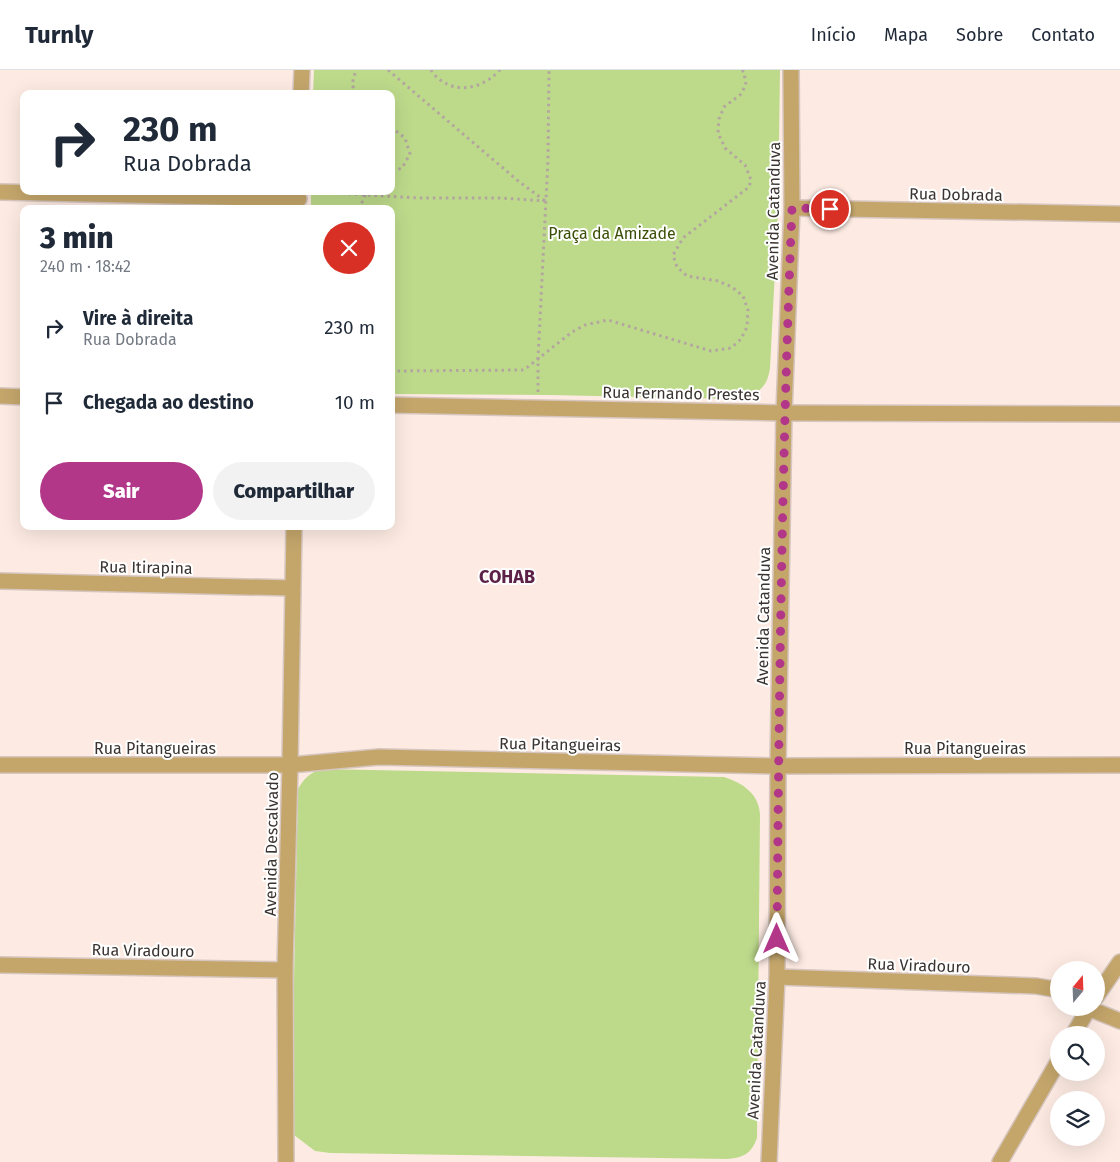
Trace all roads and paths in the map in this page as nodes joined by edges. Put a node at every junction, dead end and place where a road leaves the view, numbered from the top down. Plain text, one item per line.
1 (302, 70) edge
2 (356, 70) edge
3 (388, 70) edge
4 (431, 70) edge
5 (500, 70) edge
6 (549, 70) edge
7 (742, 70) edge
8 (791, 70) edge
9 (301, 90) edge
10 (354, 90) edge
11 (395, 130) edge
12 (395, 171) edge
13 (0, 192) edge
14 (20, 192) edge
15 (150, 195) edge
16 (340, 195) edge
17 (387, 195) edge
18 (301, 198) edge
19 (546, 201) junction
20 (792, 208) junction
21 (1120, 214) edge
22 (538, 359) junction
23 (395, 370) edge
24 (0, 396) edge
25 (20, 397) edge
26 (395, 405) edge
27 (538, 408) junction
28 (784, 412) junction
29 (1120, 414) edge
30 (294, 530) edge
31 (0, 582) edge
32 (292, 588) junction
33 (0, 765) edge
34 (290, 765) junction
35 (1120, 765) edge
36 (778, 766) junction
37 (1120, 962) edge
38 (0, 965) edge
39 (285, 970) junction
40 (777, 977) junction
41 (1105, 984) edge
42 (1050, 988) edge
43 (1105, 1013) edge
44 (1120, 1021) edge
45 (1050, 1076) edge
46 (286, 1162) edge
47 (769, 1162) edge
48 (1000, 1162) edge

1 - 9 street
2 - 10 path
3 - 19 path
4 - 5 path
6 - 19 path
7 - 22 path
8 - 20 street, Avenida Catanduva
11 - 12 path
13 - 14 street
15 - 18 street
16 - 18 path
17 - 19 path
19 - 22 path
20 - 21 street, Rua Dobrada
20 - 28 street, Avenida Catanduva
22 - 23 path
22 - 27 path
24 - 25 street
26 - 27 street, Rua Fernando Prestes
27 - 28 street, Rua Fernando Prestes
28 - 29 street, Rua Fernando Prestes
28 - 36 street, Avenida Catanduva
30 - 32 street, Avenida Descalvado
31 - 32 street, Rua Itirapina
32 - 34 street, Avenida Descalvado
33 - 34 street, Rua Pitangueiras
34 - 36 street, Rua Pitangueiras
34 - 39 street, Avenida Descalvado
35 - 36 street, Rua Pitangueiras
36 - 40 street, Avenida Catanduva
37 - 41 street
38 - 39 street, Rua Viradouro
39 - 46 street, Avenida Descalvado
40 - 42 street, Rua Viradouro
40 - 47 street, Avenida Catanduva
43 - 44 street
45 - 48 street

